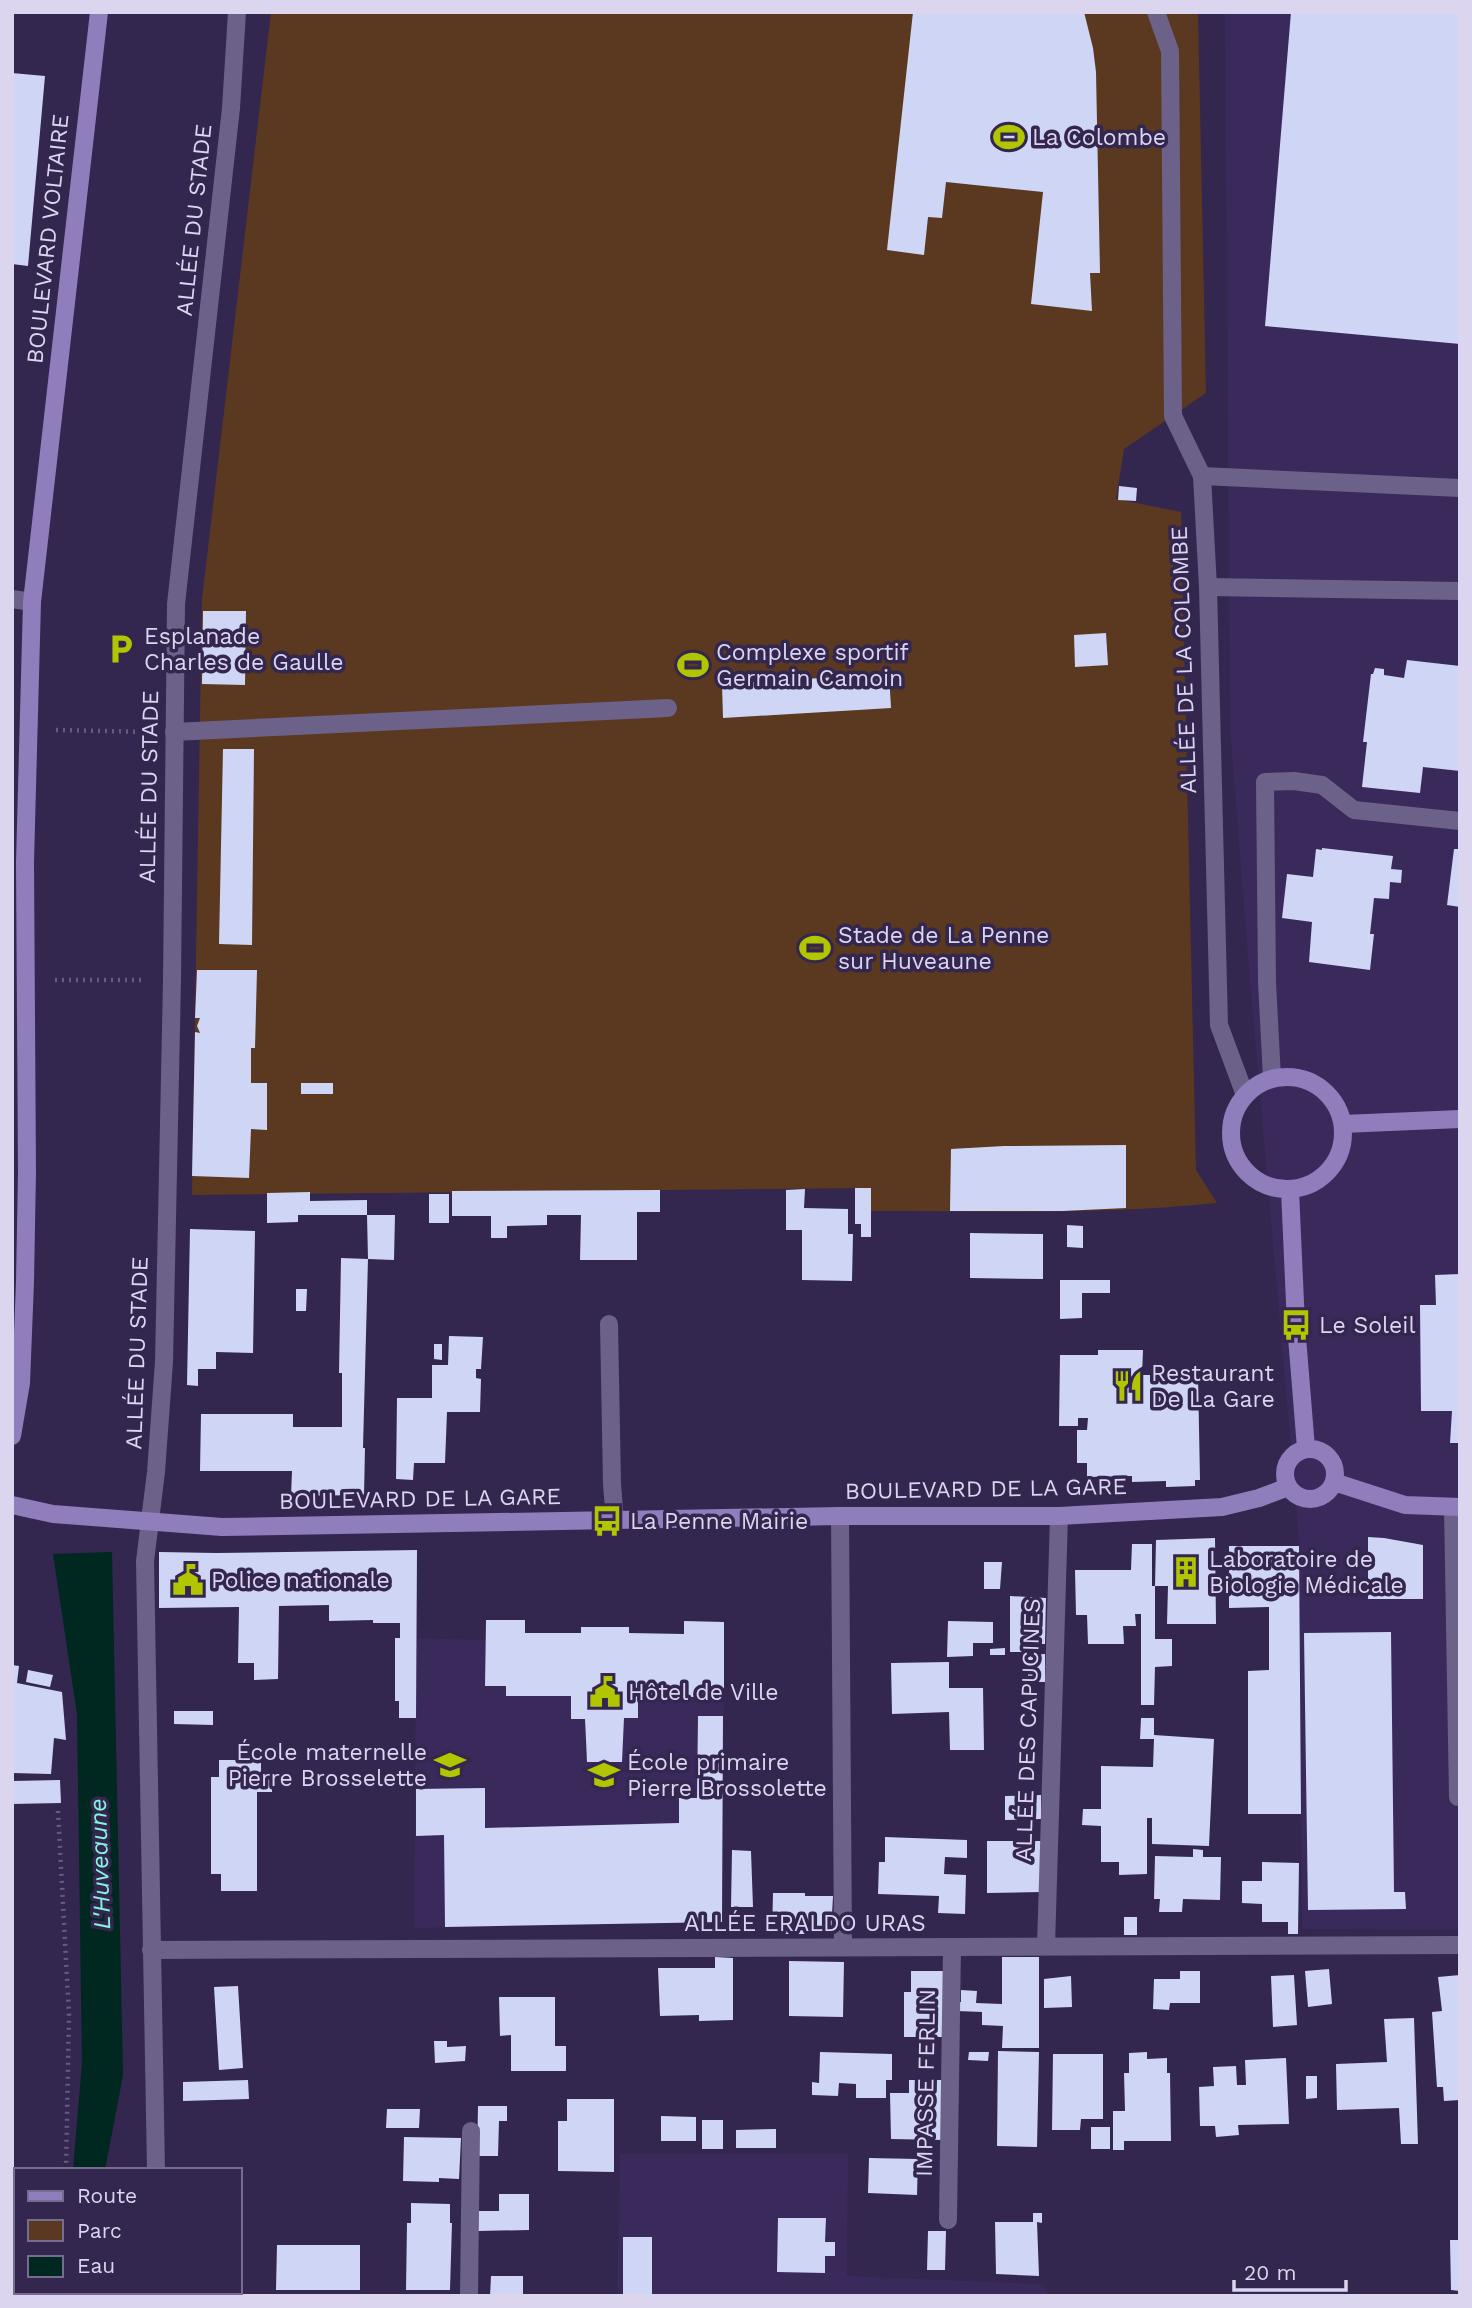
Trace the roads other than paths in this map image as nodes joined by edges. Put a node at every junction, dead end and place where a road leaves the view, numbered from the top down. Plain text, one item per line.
1 (99, 12) edge
2 (237, 12) edge
3 (1156, 12) edge
4 (1202, 476) junction
5 (1460, 488) edge
6 (1208, 587) junction
7 (1460, 591) edge
8 (12, 599) edge
9 (32, 602) junction
10 (668, 708) dead end
11 (174, 732) junction
12 (1460, 821) edge
13 (1272, 1078) junction
14 (1245, 1095) junction
15 (1460, 1119) edge
16 (1343, 1124) junction
17 (1290, 1190) junction
18 (609, 1324) dead end
19 (12, 1436) edge
20 (1306, 1448) junction
21 (1334, 1482) junction
22 (1288, 1487) junction
23 (12, 1505) edge
24 (1456, 1507) edge
25 (840, 1516) junction
26 (1059, 1516) junction
27 (615, 1521) junction
28 (149, 1522) junction
29 (1457, 1633) edge
30 (1458, 1797) edge
31 (1460, 1944) edge
32 (1046, 1946) junction
33 (843, 1947) junction
34 (953, 1947) junction
35 (151, 1950) junction
36 (471, 2131) dead end
37 (156, 2168) edge
38 (947, 2220) dead end
39 (469, 2296) edge

1 - 9 main road, BOULEVARD VOLTAIRE
2 - 11 street, ALLÉE DU STADE
3 - 4 street
4 - 5 street
4 - 6 street, ALLÉE DE LA COLOMBE
6 - 7 street
6 - 14 street, ALLÉE DE LA COLOMBE
8 - 9 street
9 - 19 main road, BOULEVARD VOLTAIRE
10 - 11 street
11 - 28 street, ALLÉE DU STADE
12 - 13 street
13 - 14 main road
13 - 16 main road
14 - 17 main road
15 - 16 main road
16 - 17 main road
17 - 20 main road
18 - 27 street
20 - 21 main road
20 - 22 main road
21 - 22 main road
21 - 24 main road
22 - 26 main road, BOULEVARD DE LA GARE
23 - 28 main road, BOULEVARD DE LA GARE
24 - 29 street
25 - 26 main road, BOULEVARD DE LA GARE
25 - 27 main road, BOULEVARD DE LA GARE
25 - 33 street
26 - 32 street, ALLÉE DES CAPUCINES
27 - 28 main road, BOULEVARD DE LA GARE
28 - 35 street, ALLÉE DU STADE
29 - 30 street
31 - 32 street, ALLÉE ERALDO URAS
32 - 34 street, ALLÉE ERALDO URAS
33 - 34 street, ALLÉE ERALDO URAS
33 - 35 street, ALLÉE ERALDO URAS
34 - 38 street, IMPASSE FERLIN
35 - 37 street, ALLÉE DU STADE
36 - 39 street

